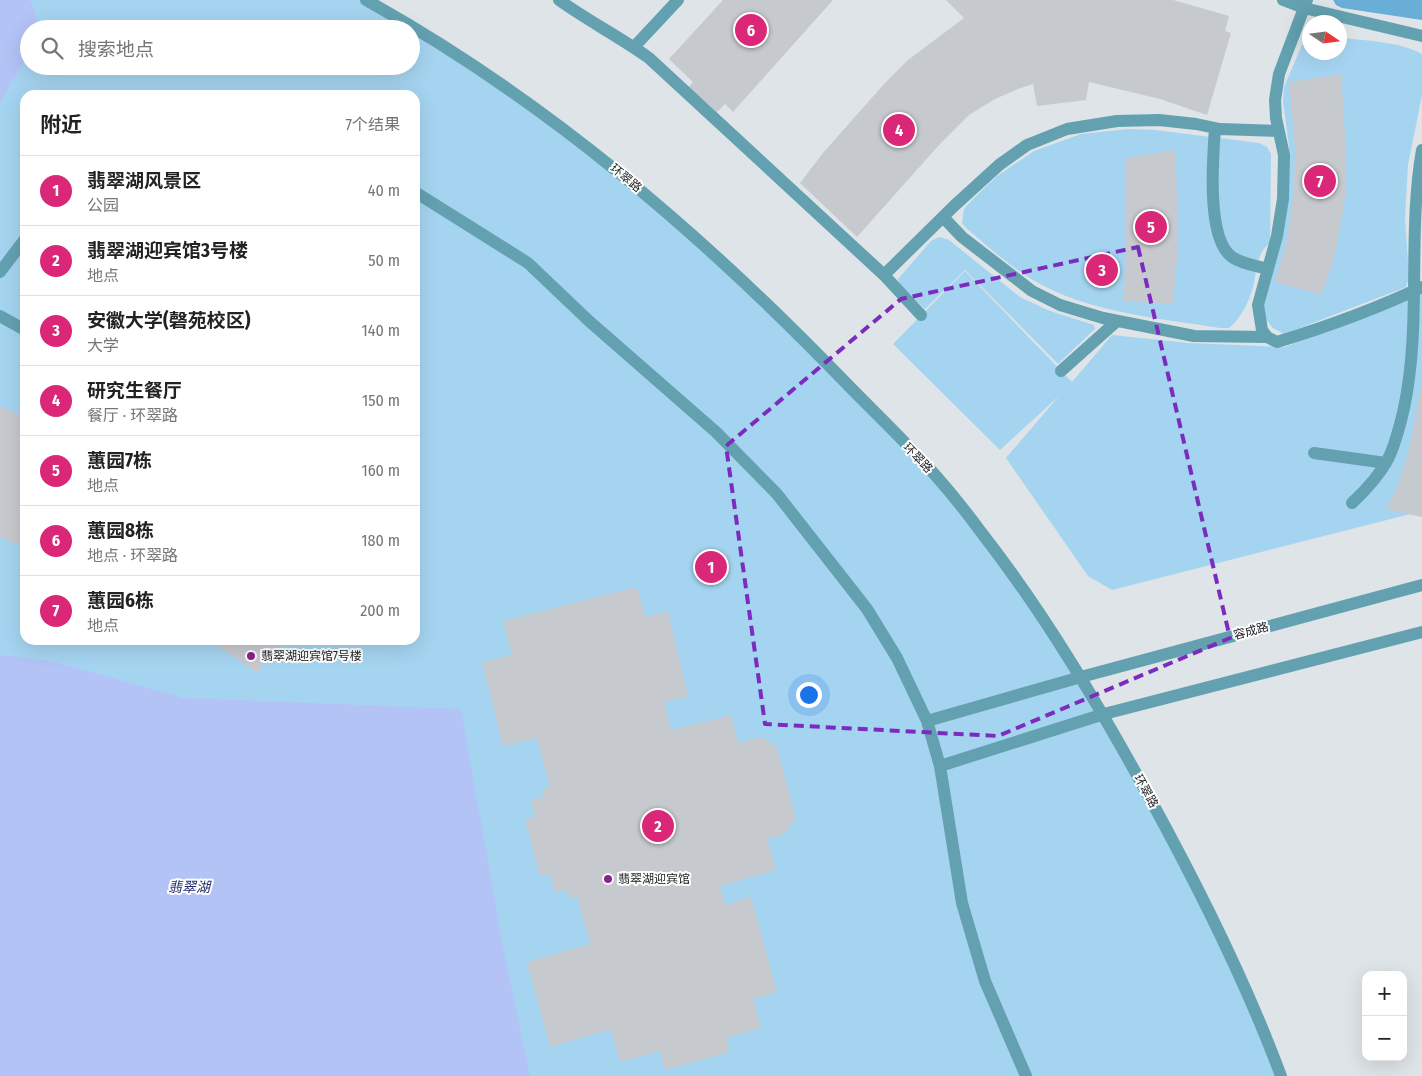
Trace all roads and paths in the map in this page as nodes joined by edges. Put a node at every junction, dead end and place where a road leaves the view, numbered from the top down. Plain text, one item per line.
1 (366, 0) edge
2 (559, 0) edge
3 (678, 0) edge
4 (1283, 0) edge
5 (1306, 4) edge
6 (401, 20) edge
7 (420, 32) edge
8 (1422, 36) edge
9 (634, 47) junction
10 (1215, 128) junction
11 (1279, 131) junction
12 (1422, 150) edge
13 (420, 196) edge
14 (943, 216) junction
15 (20, 246) edge
16 (1268, 269) junction
17 (0, 272) edge
18 (884, 274) junction
19 (1419, 288) edge
20 (921, 315) dead end
21 (0, 316) edge
22 (1117, 321) junction
23 (20, 327) edge
24 (1267, 337) junction
25 (1061, 371) dead end
26 (1314, 453) dead end
27 (1386, 463) junction
28 (1352, 503) dead end
29 (1422, 585) edge
30 (1422, 632) edge
31 (1081, 677) junction
32 (1104, 714) junction
33 (927, 721) junction
34 (940, 766) junction
35 (1026, 1076) edge
36 (1281, 1076) edge

1 - 6 street, 环翠路
2 - 9 street
3 - 9 street
4 - 5 street
5 - 8 street
5 - 11 street
7 - 31 street, 环翠路
9 - 18 street
10 - 11 street
10 - 14 street
10 - 16 street
11 - 16 street
12 - 19 street
13 - 33 street
14 - 18 street
14 - 22 street
15 - 17 street
16 - 24 street
18 - 20 street
19 - 24 street
19 - 27 street
21 - 23 street
22 - 24 street
22 - 25 street
26 - 27 street
27 - 28 street
29 - 31 street, 容成路
30 - 32 street
31 - 32 street, 环翠路
31 - 33 street, 容成路
32 - 34 street
32 - 36 street, 环翠路
33 - 34 street
34 - 35 street

